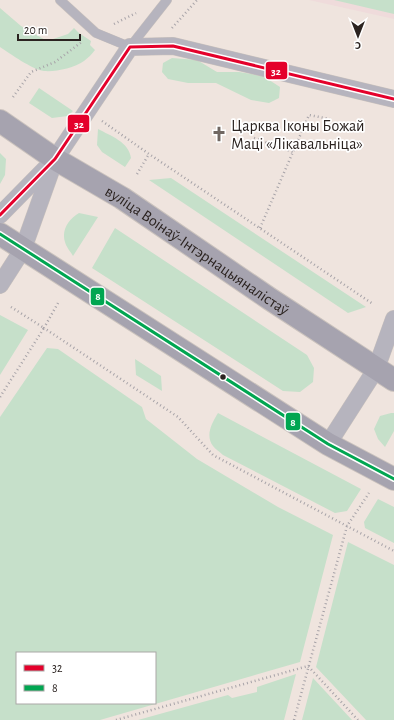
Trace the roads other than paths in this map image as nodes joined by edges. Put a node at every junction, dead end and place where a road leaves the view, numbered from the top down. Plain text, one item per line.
1 (60, 0) edge
2 (167, 0) edge
3 (130, 47) junction
4 (394, 99) edge
5 (0, 121) edge
6 (55, 159) junction
7 (0, 215) edge
8 (0, 234) edge
9 (23, 249) junction
10 (0, 285) edge
11 (394, 319) edge
12 (385, 374) edge
13 (328, 444) junction
14 (394, 479) edge

1 - 3 lane
2 - 3 lane
3 - 4 street
3 - 6 street
5 - 6 main road, вуліца Воінаў-Інтэрнацыяналістаў
6 - 7 street
6 - 9 street
6 - 12 main road, вуліца Воінаў-Інтэрнацыяналістаў
8 - 9 main road
9 - 10 street
9 - 13 main road
11 - 12 street
12 - 13 street
13 - 14 main road

